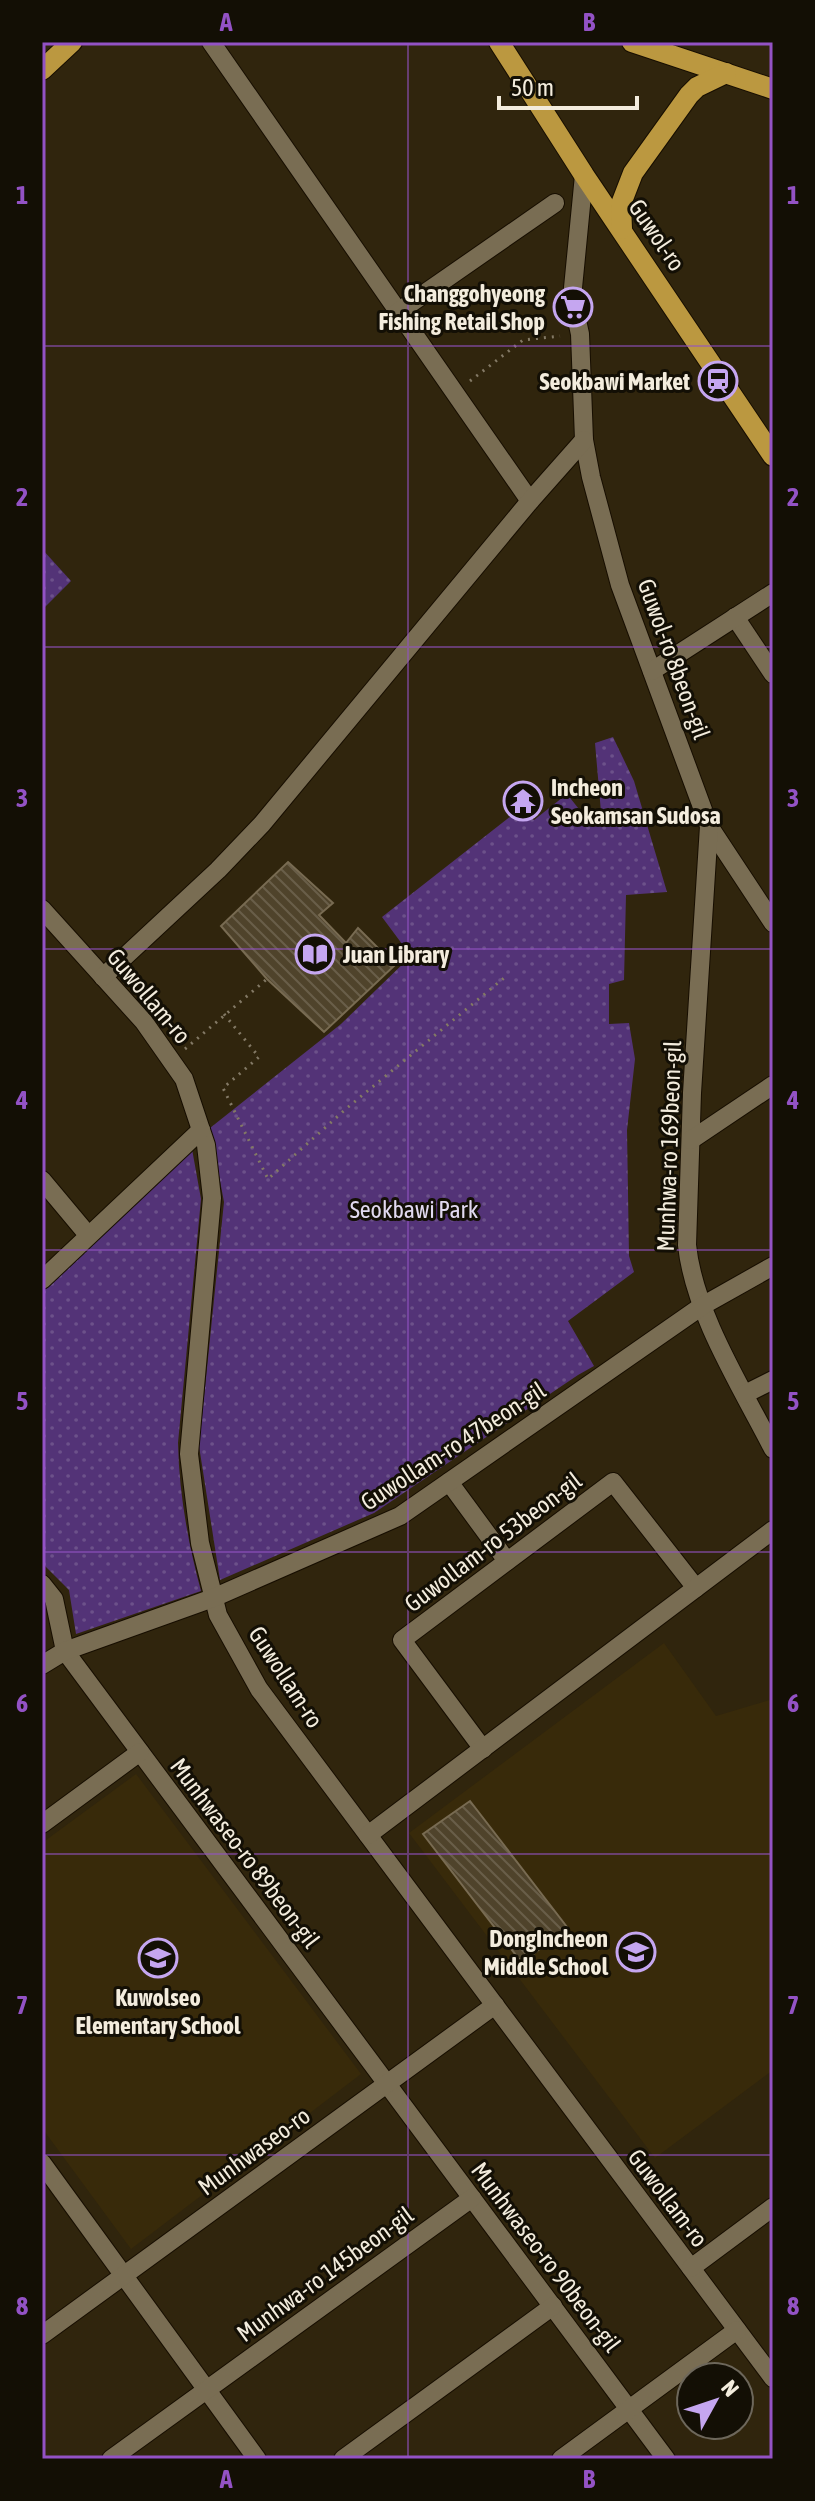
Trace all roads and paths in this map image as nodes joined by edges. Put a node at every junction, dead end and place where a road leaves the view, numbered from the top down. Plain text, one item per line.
1 (72, 42) edge
2 (211, 42) edge
3 (499, 42) edge
4 (632, 42) edge
5 (42, 70) edge
6 (726, 73) junction
7 (773, 89) edge
8 (584, 175) junction
9 (555, 203) dead end
10 (622, 229) junction
11 (398, 312) junction
12 (580, 334) junction
13 (454, 393) junction
14 (584, 440) junction
15 (773, 456) edge
16 (530, 501) junction
17 (773, 593) edge
18 (735, 617) junction
19 (652, 671) junction
20 (773, 674) edge
21 (709, 826) junction
22 (42, 909) edge
23 (773, 923) edge
24 (103, 977) junction
25 (504, 978) dead end
26 (267, 979) dead end
27 (224, 1014) junction
28 (171, 1060) junction
29 (773, 1085) edge
30 (201, 1130) junction
31 (691, 1140) junction
32 (42, 1180) edge
33 (88, 1235) junction
34 (773, 1266) edge
35 (42, 1280) edge
36 (702, 1306) junction
37 (773, 1380) edge
38 (745, 1394) junction
39 (773, 1449) edge
40 (449, 1482) junction
41 (773, 1530) edge
42 (507, 1561) junction
43 (42, 1584) edge
44 (696, 1588) junction
45 (213, 1598) junction
46 (65, 1651) junction
47 (42, 1665) edge
48 (483, 1749) junction
49 (140, 1752) junction
50 (42, 1824) edge
51 (368, 1835) junction
52 (495, 2005) junction
53 (387, 2084) junction
54 (42, 2163) edge
55 (472, 2198) junction
56 (773, 2207) edge
57 (691, 2268) junction
58 (124, 2276) junction
59 (553, 2306) junction
60 (737, 2330) junction
61 (42, 2335) edge
62 (773, 2378) edge
63 (207, 2390) junction
64 (629, 2409) junction
65 (111, 2459) edge
66 (257, 2459) edge
67 (343, 2459) edge
68 (561, 2459) edge
69 (666, 2459) edge

1 - 5 main road
2 - 11 street
3 - 8 main road, Guwol-ro
4 - 6 main road
6 - 7 main road
6 - 10 main road
8 - 10 main road, Guwol-ro
8 - 12 street, Guwol-ro 8beon-gil
9 - 11 street
10 - 15 main road, Guwol-ro
11 - 13 street
12 - 13 path
12 - 14 street, Guwol-ro 8beon-gil
13 - 16 street
14 - 16 street
14 - 19 street, Guwol-ro 8beon-gil
16 - 24 street
17 - 18 street
18 - 19 street
18 - 20 street
19 - 21 street, Guwol-ro 8beon-gil
21 - 23 street, Guwol-ro 8beon-gil
21 - 31 street, Munhwa-ro 169beon-gil
22 - 24 street, Guwollam-ro
24 - 28 street, Guwollam-ro
25 - 27 path
26 - 27 path
27 - 28 path
28 - 30 street, Guwollam-ro
29 - 31 street
30 - 33 street
30 - 45 street, Guwollam-ro
31 - 36 street, Munhwa-ro 169beon-gil
32 - 33 street
33 - 35 street
34 - 36 street, Guwollam-ro 47beon-gil
36 - 38 street, Munhwa-ro 169beon-gil
36 - 40 street, Guwollam-ro 47beon-gil
37 - 38 street
38 - 39 street, Munhwa-ro 169beon-gil
40 - 42 street
40 - 45 street, Guwollam-ro 47beon-gil
41 - 44 street
42 - 44 street, Guwollam-ro 53beon-gil
42 - 48 street, Guwollam-ro 53beon-gil
43 - 46 street
44 - 48 street
45 - 46 street, Guwollam-ro 47beon-gil
45 - 51 street, Guwollam-ro
46 - 47 street, Guwollam-ro 47beon-gil
46 - 49 street, Munhwaseo-ro 89beon-gil
48 - 51 street
49 - 50 street
49 - 53 street, Munhwaseo-ro 89beon-gil
51 - 52 street, Guwollam-ro
52 - 53 street, Munhwaseo-ro
52 - 57 street, Guwollam-ro
53 - 55 street, Munhwaseo-ro 90beon-gil
53 - 58 street, Munhwaseo-ro
54 - 58 street
55 - 59 street, Munhwaseo-ro 90beon-gil
55 - 63 street, Munhwa-ro 145beon-gil
56 - 57 street
57 - 60 street, Guwollam-ro
58 - 61 street, Munhwaseo-ro
58 - 63 street
59 - 64 street, Munhwaseo-ro 90beon-gil
59 - 67 street
60 - 62 street, Guwollam-ro
60 - 64 street
63 - 65 street, Munhwa-ro 145beon-gil
63 - 66 street
64 - 68 street
64 - 69 street, Munhwaseo-ro 90beon-gil

